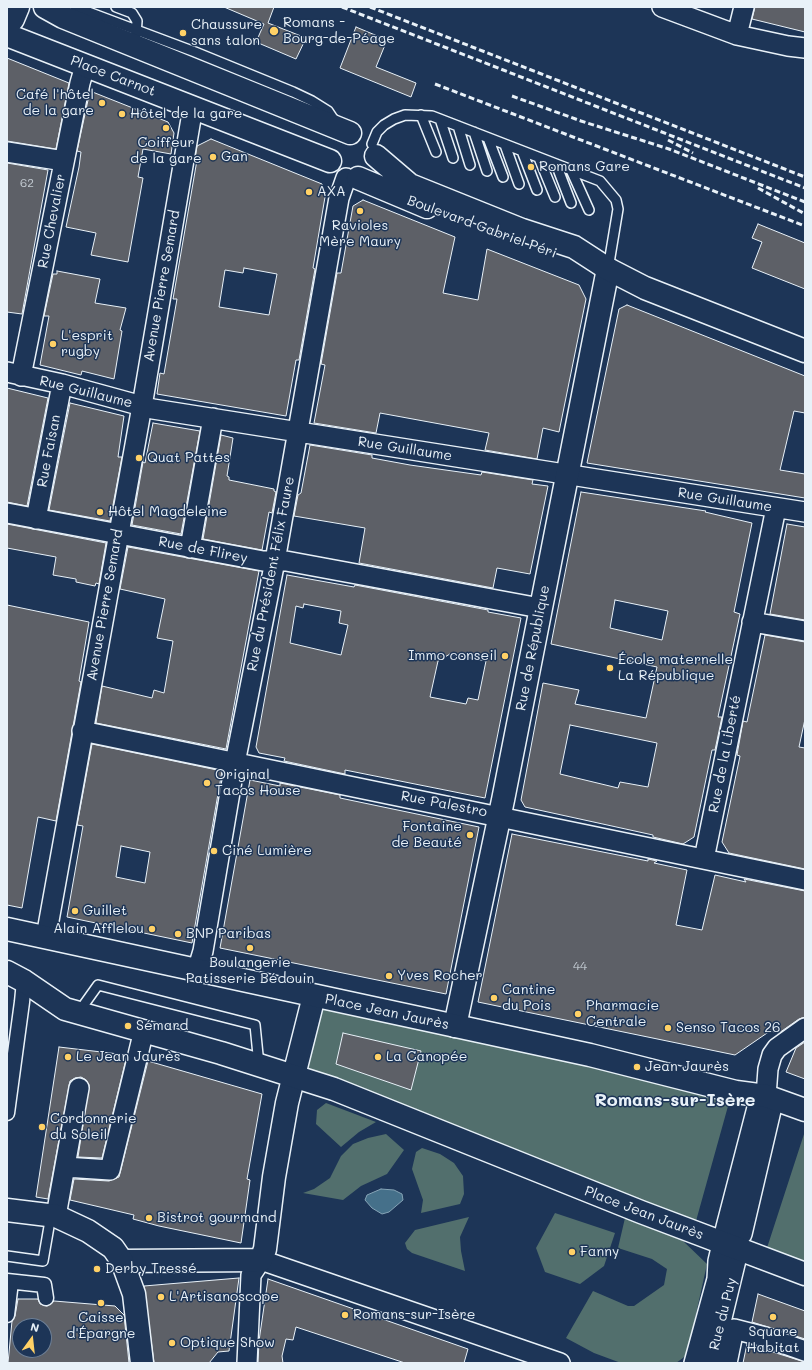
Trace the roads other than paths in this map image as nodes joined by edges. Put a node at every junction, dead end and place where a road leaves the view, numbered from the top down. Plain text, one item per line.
1 (18, 7) edge
2 (45, 7) edge
3 (75, 7) edge
4 (116, 7) edge
5 (662, 7) edge
6 (744, 7) edge
7 (7, 26) edge
8 (7, 35) edge
9 (737, 35) junction
10 (136, 38) junction
11 (805, 48) edge
12 (85, 66) junction
13 (193, 107) junction
14 (421, 115) junction
15 (440, 119) junction
16 (458, 126) junction
17 (345, 131) junction
18 (474, 132) junction
19 (488, 138) junction
20 (505, 145) junction
21 (522, 151) junction
22 (7, 152) edge
23 (436, 152) dead end
24 (379, 156) junction
25 (453, 158) dead end
26 (539, 158) junction
27 (64, 161) junction
28 (330, 161) junction
29 (556, 164) junction
30 (470, 165) dead end
31 (571, 170) junction
32 (487, 171) dead end
33 (414, 176) dead end
34 (503, 177) dead end
35 (352, 178) junction
36 (519, 184) dead end
37 (537, 190) dead end
38 (555, 197) dead end
39 (571, 203) dead end
40 (589, 210) dead end
41 (530, 222) dead end
42 (574, 247) junction
43 (608, 269) junction
44 (805, 351) edge
45 (14, 374) edge
46 (62, 384) junction
47 (142, 406) junction
48 (213, 418) junction
49 (297, 432) junction
50 (567, 475) junction
51 (776, 508) junction
52 (805, 512) edge
53 (7, 514) edge
54 (36, 519) junction
55 (118, 533) junction
56 (190, 548) junction
57 (275, 561) junction
58 (540, 608) junction
59 (752, 622) junction
60 (805, 631) edge
61 (82, 731) junction
62 (235, 763) junction
63 (500, 816) junction
64 (704, 859) junction
65 (805, 880) edge
66 (7, 929) edge
67 (46, 937) junction
68 (197, 971) junction
69 (15, 976) edge
70 (314, 996) junction
71 (78, 1013) junction
72 (455, 1026) junction
73 (805, 1028) edge
74 (144, 1030) junction
75 (259, 1065) junction
76 (293, 1076) junction
77 (79, 1088) dead end
78 (758, 1095) junction
79 (805, 1110) edge
80 (7, 1113) edge
81 (65, 1167) junction
82 (7, 1210) edge
83 (54, 1216) junction
84 (726, 1253) junction
85 (7, 1256) edge
86 (260, 1260) junction
87 (122, 1261) junction
88 (805, 1274) edge
89 (9, 1282) edge
90 (46, 1298) dead end
91 (7, 1315) edge
92 (805, 1352) edge
93 (142, 1363) edge
94 (247, 1363) edge
95 (560, 1363) edge
96 (694, 1363) edge
97 (710, 1363) edge
98 (727, 1363) edge

1 - 7 main road
2 - 10 main road
3 - 10 lane
4 - 10 lane
5 - 9 street
6 - 9 street
8 - 12 main road, Place Carnot
9 - 11 street
10 - 17 main road
12 - 13 main road, Place Carnot
12 - 27 street, Rue Chevalier
13 - 28 main road, Place Carnot
13 - 47 street, Avenue Pierre Semard
14 - 15 lane
14 - 23 lane
14 - 24 lane
15 - 16 lane
15 - 25 lane
16 - 18 lane
16 - 30 lane
17 - 24 main road
17 - 28 main road
18 - 19 lane
18 - 32 lane
19 - 20 lane
19 - 34 lane
20 - 21 lane
20 - 36 lane
21 - 26 lane
21 - 37 lane
22 - 27 street
24 - 33 lane, Boulevard Gabriel Péri
24 - 35 main road
24 - 42 main road, Boulevard Gabriel Péri
26 - 29 lane
26 - 38 lane
27 - 45 street, Rue Chevalier
28 - 35 main road, Place Carnot
29 - 31 lane
29 - 39 lane
31 - 40 lane
31 - 43 lane
35 - 43 main road, Boulevard Gabriel Péri
35 - 49 street, Rue du Président Félix Faure
41 - 42 lane, Boulevard Gabriel Péri
42 - 43 main road, Boulevard Gabriel Péri
43 - 44 main road, Boulevard Gabriel Péri
43 - 50 main road, Rue de République
45 - 46 street, Rue Guillaume
46 - 47 street, Rue Guillaume
46 - 54 street, Rue Faisan
47 - 48 street, Rue Guillaume
47 - 55 street, Avenue Pierre Semard
48 - 49 street, Rue Guillaume
48 - 56 street
49 - 50 street, Rue Guillaume
49 - 57 street, Rue du Président Félix Faure
50 - 51 street, Rue Guillaume
50 - 58 main road, Rue de République
51 - 52 street, Rue Guillaume
51 - 59 street, Rue de la Liberté
53 - 54 street, Rue de Flirey
54 - 55 street, Rue de Flirey
55 - 56 street, Rue de Flirey
55 - 61 street, Avenue Pierre Semard
56 - 57 street, Rue de Flirey
57 - 58 street, Rue de Flirey
57 - 62 street, Rue du Président Félix Faure
58 - 63 main road, Rue de République
59 - 60 street
59 - 64 street, Rue de la Liberté
61 - 62 street, Rue Palestro
61 - 67 street, Avenue Pierre Semard
62 - 63 street, Rue Palestro
62 - 68 street, Rue du Président Félix Faure
63 - 64 street, Rue Palestro
63 - 72 main road, Rue de République
64 - 65 street, Rue Palestro
66 - 67 main road, Place Jean Jaurès
67 - 68 main road, Place Jean Jaurès
68 - 70 main road, Place Jean Jaurès
69 - 71 main road, Place Jean Jaurès
69 - 80 street
70 - 72 main road, Place Jean Jaurès
70 - 76 main road
71 - 74 main road, Place Jean Jaurès
71 - 75 lane
72 - 78 main road, Place Jean Jaurès
73 - 78 street
74 - 75 main road, Place Jean Jaurès
74 - 81 street
75 - 76 main road, Place Jean Jaurès
76 - 84 main road, Place Jean Jaurès
76 - 86 main road
77 - 81 street
78 - 79 main road, Place Jean Jaurès
78 - 84 street, Place Jean Jaurès
81 - 83 street
82 - 83 main road
83 - 85 lane
83 - 87 main road
84 - 88 main road, Place Jean Jaurès
84 - 96 street
84 - 97 street, Rue du Puy
86 - 87 main road
86 - 94 street
86 - 95 street
87 - 93 main road
89 - 90 street
89 - 91 street
92 - 98 street

